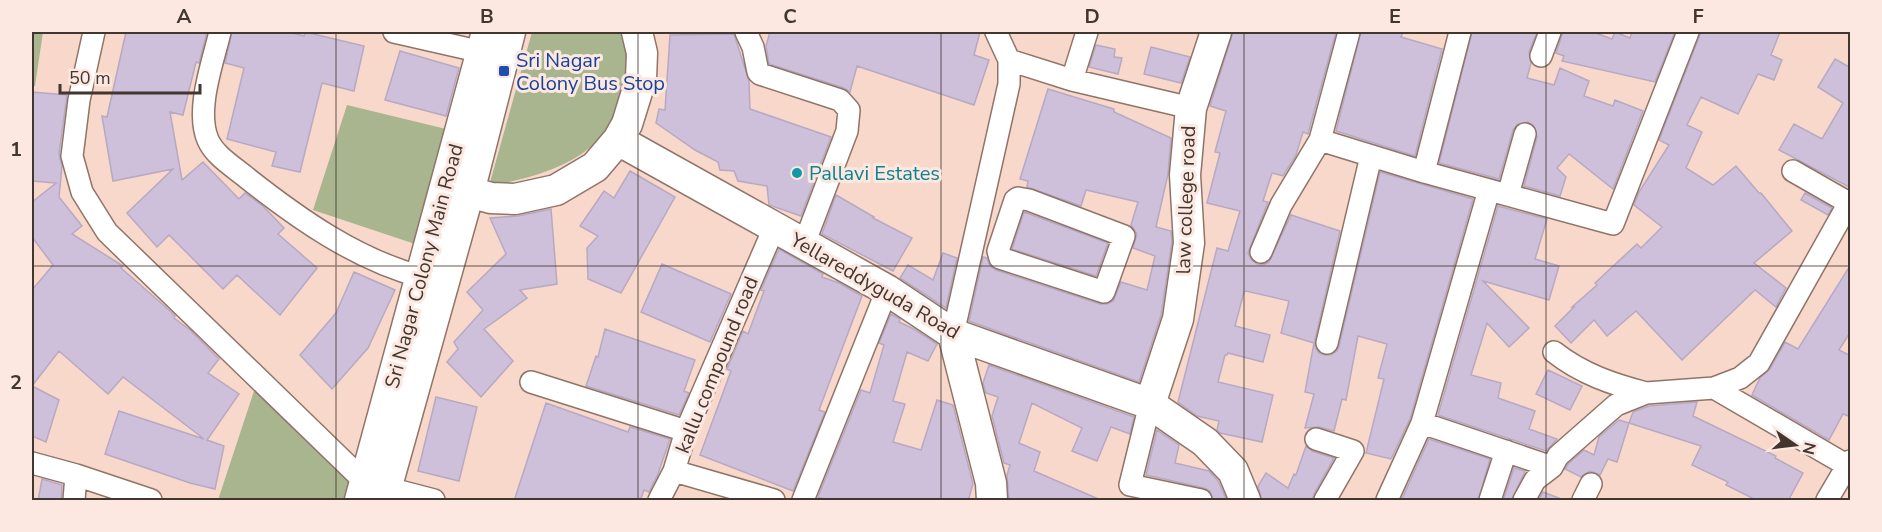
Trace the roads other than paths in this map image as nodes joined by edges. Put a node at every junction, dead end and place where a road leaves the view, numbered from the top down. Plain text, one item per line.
1 (94, 32) edge
2 (220, 32) edge
3 (394, 32) edge
4 (510, 32) edge
5 (637, 32) edge
6 (746, 32) edge
7 (996, 32) edge
8 (1087, 32) edge
9 (1216, 32) edge
10 (1349, 32) edge
11 (1460, 32) edge
12 (1550, 32) edge
13 (1688, 32) edge
14 (485, 42) edge
15 (1541, 56) dead end
16 (1009, 60) junction
17 (1072, 80) junction
18 (1191, 108) junction
19 (1525, 134) dead end
20 (618, 140) junction
21 (1320, 140) junction
22 (1371, 156) junction
23 (1793, 171) dead end
24 (1424, 172) junction
25 (469, 192) junction
26 (1499, 193) junction
27 (1850, 202) edge
28 (981, 209) junction
29 (1010, 217) junction
30 (774, 228) junction
31 (974, 239) junction
32 (804, 244) junction
33 (1000, 245) junction
34 (1261, 252) dead end
35 (422, 277) junction
36 (887, 290) junction
37 (953, 334) junction
38 (1327, 343) dead end
39 (1554, 352) dead end
40 (531, 382) dead end
41 (1714, 388) junction
42 (1646, 393) junction
43 (1150, 404) junction
44 (1422, 423) junction
45 (686, 431) junction
46 (1316, 438) dead end
47 (1506, 451) junction
48 (32, 463) edge
49 (1849, 464) edge
50 (1552, 467) junction
51 (674, 471) junction
52 (76, 475) junction
53 (374, 492) edge
54 (74, 501) edge
55 (151, 501) edge
56 (434, 501) edge
57 (659, 501) edge
58 (774, 501) edge
59 (803, 501) edge
60 (992, 501) edge
61 (1201, 501) edge
62 (1245, 501) edge
63 (1325, 501) edge
64 (1387, 501) edge
65 (1490, 501) edge
66 (1524, 501) edge
67 (1827, 501) edge

1 - 53 street
2 - 35 street
3 - 14 street
4 - 25 street, Sri Nagar Colony Main Road
5 - 20 street
6 - 32 street
7 - 16 street
8 - 17 street
9 - 18 street, law college road
10 - 21 street
11 - 24 street
12 - 15 street
13 - 26 street
14 - 35 street, Sri Nagar Colony Main Road
16 - 17 street
16 - 28 street
17 - 18 street
18 - 43 street, law college road
19 - 26 street
20 - 25 street
20 - 30 street, Yellareddyguda Road
21 - 22 street
21 - 34 street
22 - 24 street
22 - 38 street
23 - 27 street
24 - 26 street
25 - 53 street, Sri Nagar Colony Main Road
26 - 44 street
27 - 41 street
28 - 29 street
28 - 31 street
29 - 33 street
29 - 33 street
30 - 32 street, Yellareddyguda Road
30 - 45 street, kallu compound road
31 - 33 street
31 - 37 street
32 - 36 street, Yellareddyguda Road
35 - 53 street, Sri Nagar Colony Main Road
36 - 37 street, Yellareddyguda Road
36 - 59 street
37 - 43 street, Yellareddyguda Road
37 - 60 street
39 - 42 street
40 - 45 street
41 - 42 street
41 - 49 street
42 - 50 street
43 - 61 street
43 - 62 street, Yellareddyguda Road
44 - 47 street
44 - 64 street
45 - 51 street, kallu compound road
46 - 63 street
47 - 50 street
47 - 65 street
48 - 52 street
49 - 67 street
50 - 66 street
51 - 57 street, kallu compound road
51 - 58 street
52 - 54 street
52 - 55 street
53 - 56 street

